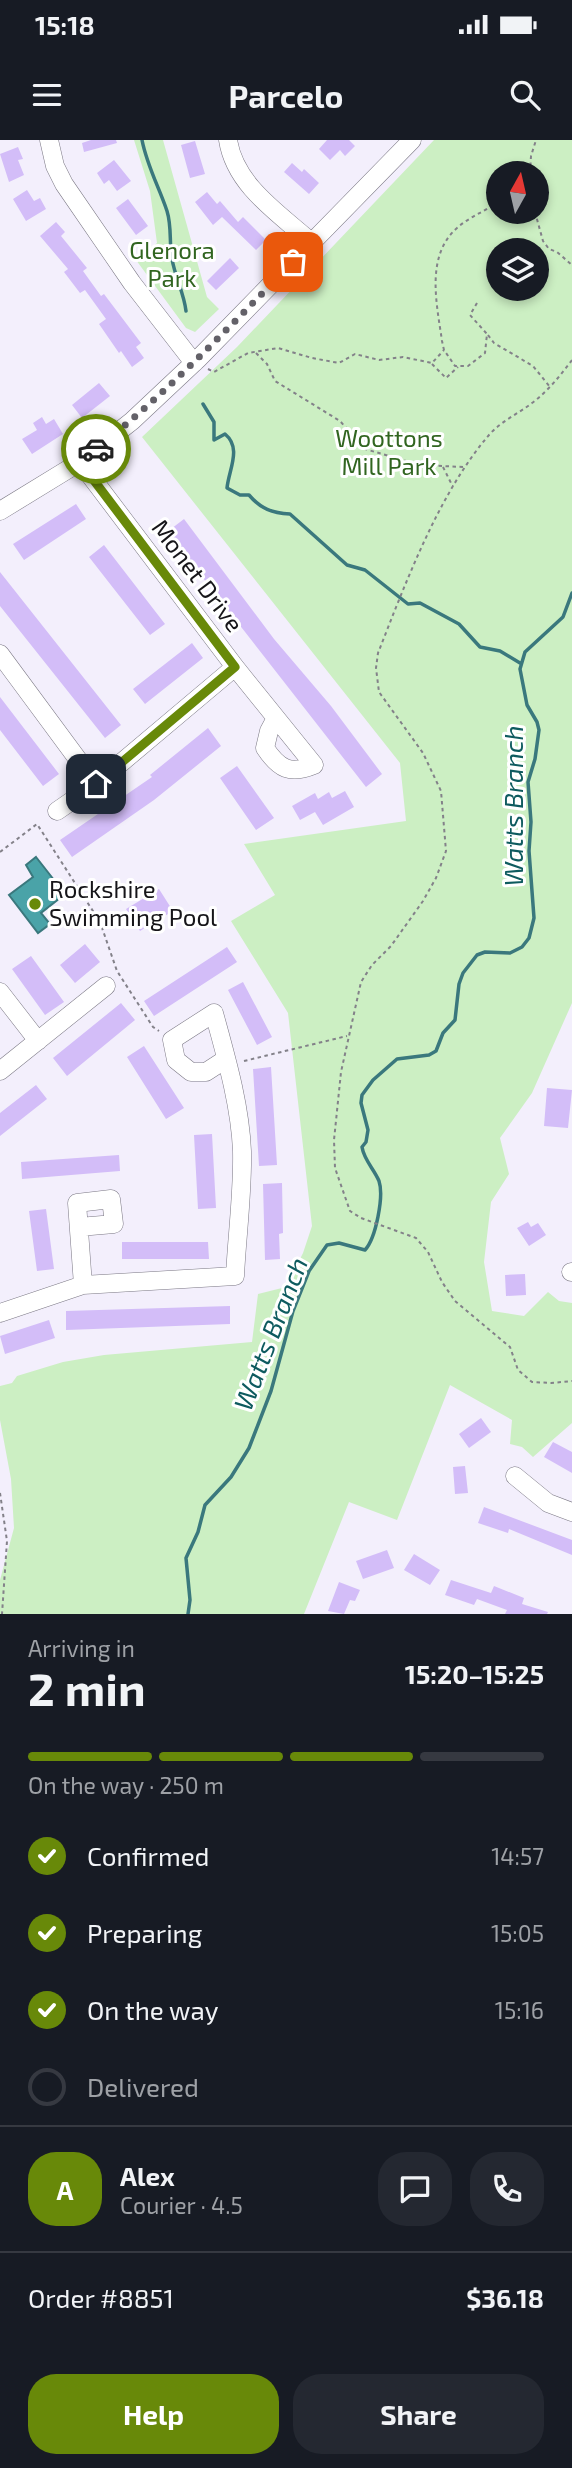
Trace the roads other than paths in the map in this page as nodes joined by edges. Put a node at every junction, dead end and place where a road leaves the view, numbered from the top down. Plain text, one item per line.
1 (49, 140) edge
2 (228, 140) edge
3 (412, 140) edge
4 (313, 243) junction
5 (194, 363) junction
6 (80, 462) junction
7 (0, 511) edge
8 (0, 654) edge
9 (235, 667) junction
10 (276, 718) dead end
11 (96, 784) junction
12 (57, 811) dead end
13 (106, 986) dead end
14 (0, 992) edge
15 (38, 1041) junction
16 (227, 1062) junction
17 (0, 1071) edge
18 (79, 1227) dead end
19 (83, 1285) junction
20 (0, 1313) edge
21 (515, 1476) dead end
22 (572, 1512) edge

1 - 5 street
2 - 4 street
3 - 4 street
4 - 5 street
5 - 6 street
6 - 7 street
6 - 9 street, Monet Drive
8 - 11 street
9 - 10 street, Monet Drive
9 - 11 street
11 - 12 street
13 - 15 street
14 - 15 street
15 - 17 street
16 - 16 street
16 - 19 street
18 - 19 street
19 - 20 street
21 - 22 street

